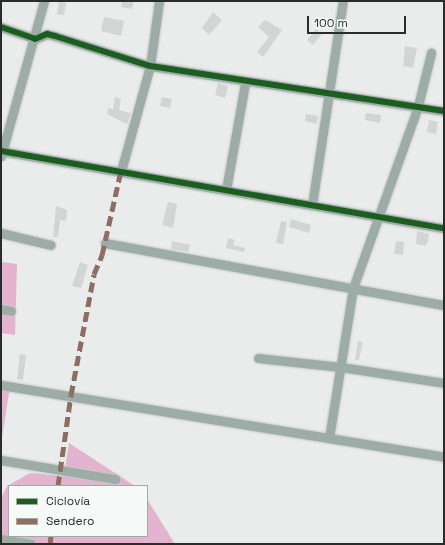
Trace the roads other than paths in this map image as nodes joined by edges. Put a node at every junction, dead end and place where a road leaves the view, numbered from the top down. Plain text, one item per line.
1 (44, 1) edge
2 (159, 1) edge
3 (343, 1) edge
4 (1, 27) edge
5 (35, 39) junction
6 (431, 53) dead end
7 (150, 66) junction
8 (245, 83) junction
9 (329, 94) junction
10 (418, 106) junction
11 (444, 111) edge
12 (2, 153) edge
13 (121, 171) junction
14 (226, 190) junction
15 (312, 205) junction
16 (379, 216) junction
17 (444, 228) edge
18 (1, 233) edge
19 (105, 243) dead end
20 (51, 245) dead end
21 (353, 288) junction
22 (444, 305) edge
23 (1, 309) edge
24 (11, 311) dead end
25 (258, 358) dead end
26 (341, 367) junction
27 (444, 383) edge
28 (1, 385) edge
29 (329, 438) junction
30 (444, 457) edge
31 (1, 460) edge
32 (115, 478) dead end
33 (1, 539) edge
34 (31, 544) edge

1 - 5 street
2 - 7 street
3 - 9 street
4 - 5 street
5 - 7 street
5 - 12 street
6 - 10 street
7 - 8 street
7 - 13 street
8 - 9 street
8 - 14 street
9 - 10 street
9 - 15 street
10 - 11 street
10 - 16 street
12 - 13 street
13 - 14 street
14 - 15 street
15 - 16 street
16 - 17 street
16 - 21 street
18 - 20 street
19 - 21 street
21 - 22 street
21 - 26 street
23 - 24 street
25 - 26 street
26 - 27 street
26 - 29 street
28 - 29 street
29 - 30 street
31 - 32 street
33 - 34 street

